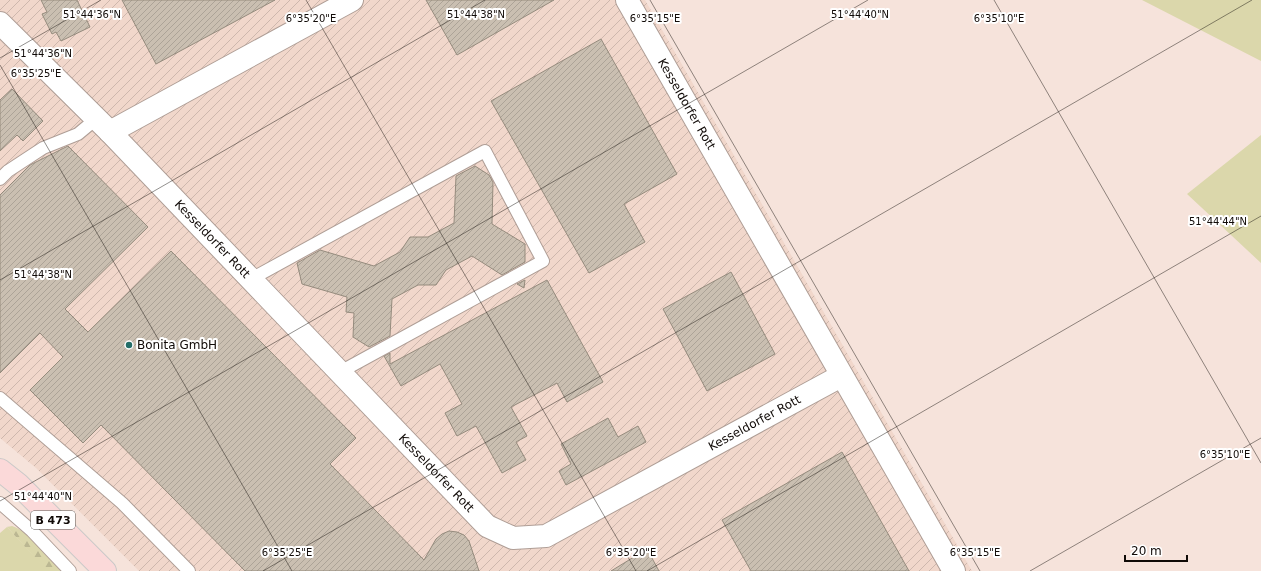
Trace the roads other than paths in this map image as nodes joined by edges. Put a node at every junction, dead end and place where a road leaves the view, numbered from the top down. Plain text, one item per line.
1 (352, 0) edge
2 (627, 0) edge
3 (0, 23) edge
4 (103, 126) junction
5 (0, 179) edge
6 (251, 280) junction
7 (340, 372) junction
8 (841, 376) junction
9 (0, 398) edge
10 (0, 470) edge
11 (0, 503) edge
12 (70, 571) edge
13 (105, 571) edge
14 (189, 571) edge
15 (954, 571) edge

1 - 4 street
2 - 8 street, Kesseldorfer Rott
3 - 4 street, Kesseldorfer Rott
4 - 5 lane
4 - 6 street, Kesseldorfer Rott
6 - 7 street, Kesseldorfer Rott
6 - 7 lane
7 - 8 street, Kesseldorfer Rott
8 - 15 street, Kesseldorfer Rott
9 - 14 lane
10 - 13 main road, B 473
11 - 12 lane

